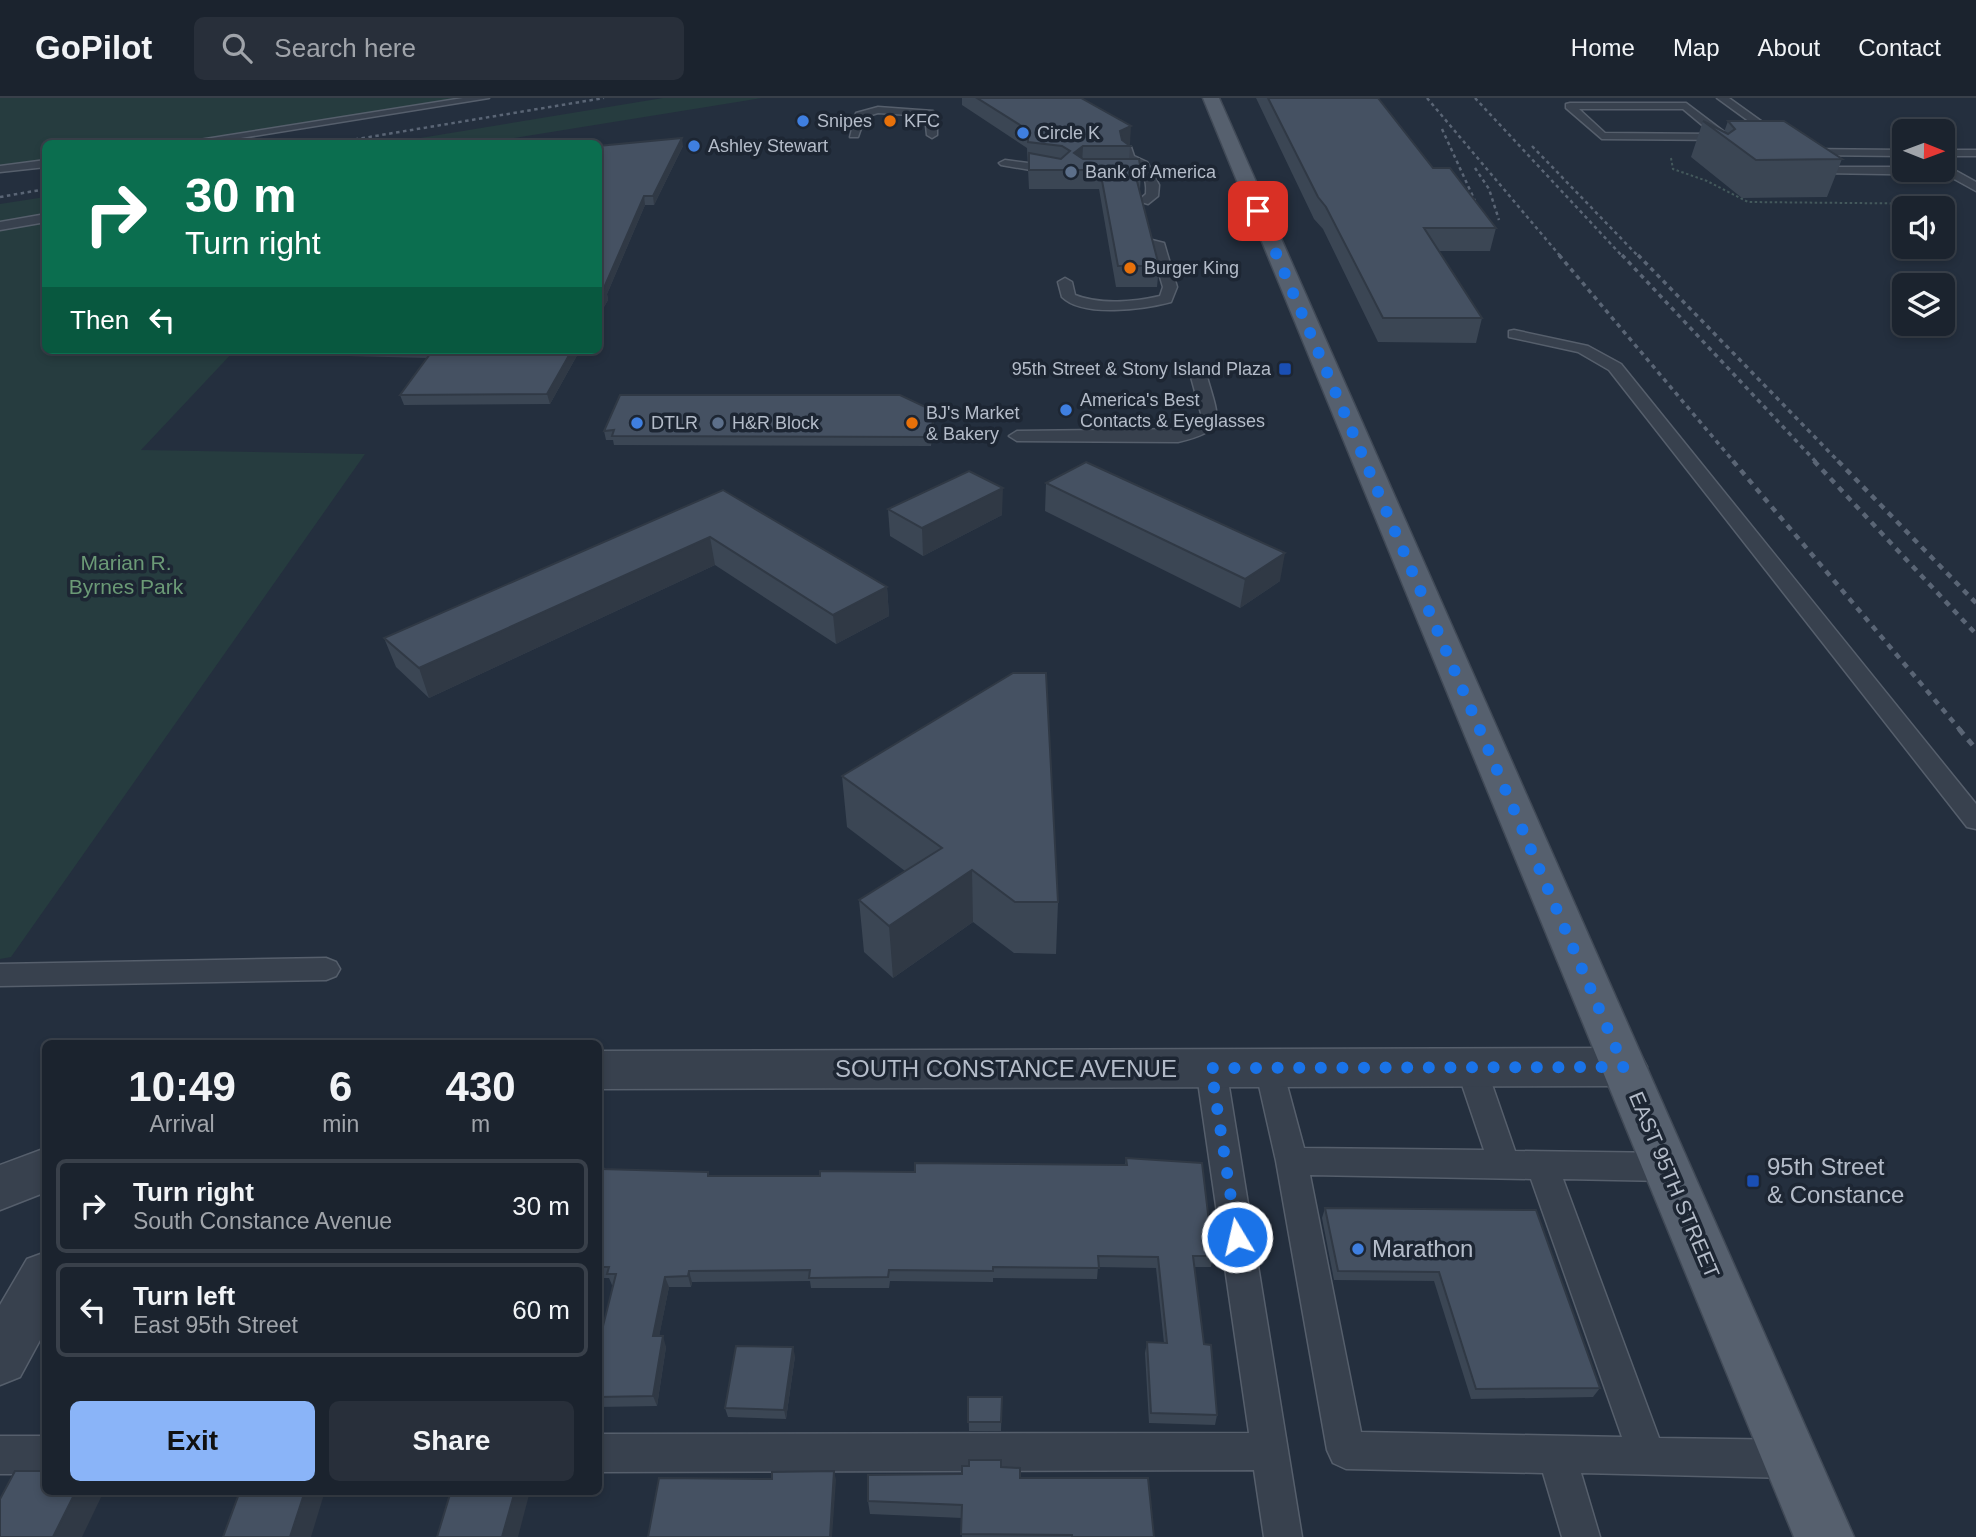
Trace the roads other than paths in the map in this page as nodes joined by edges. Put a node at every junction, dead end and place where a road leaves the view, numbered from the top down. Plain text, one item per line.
1 (484, 98) edge
2 (1211, 98) edge
3 (1722, 98) edge
4 (854, 135) dead end
5 (932, 135) dead end
6 (1724, 136) junction
7 (1778, 137) junction
8 (206, 140) edge
9 (1696, 150) dead end
10 (1736, 150) edge
11 (1777, 150) edge
12 (1798, 151) junction
13 (1892, 153) edge
14 (1955, 153) edge
15 (1976, 153) edge
16 (1005, 163) dead end
17 (1129, 163) edge
18 (42, 164) edge
19 (1061, 164) edge
20 (0, 169) edge
21 (1976, 187) edge
22 (1144, 201) edge
23 (42, 219) edge
24 (0, 226) edge
25 (1157, 243) dead end
26 (1065, 282) dead end
27 (1514, 334) dead end
28 (1199, 377) dead end
29 (1017, 436) dead end
30 (1976, 821) edge
31 (326, 970) dead end
32 (0, 975) edge
33 (1471, 1067) junction
34 (1624, 1067) junction
35 (1211, 1068) junction
36 (1270, 1068) junction
37 (602, 1070) edge
38 (1292, 1161) junction
39 (1504, 1164) junction
40 (1542, 1165) junction
41 (1667, 1167) junction
42 (42, 1171) edge
43 (0, 1188) edge
44 (42, 1283) edge
45 (0, 1358) edge
46 (1270, 1451) junction
47 (602, 1453) edge
48 (0, 1454) edge
49 (1556, 1454) junction
50 (42, 1455) edge
51 (1647, 1456) junction
52 (1791, 1459) junction
53 (1283, 1537) edge
54 (1581, 1537) edge
55 (1824, 1537) edge

1 - 8 lane
2 - 34 main road, EAST 95TH STREET
3 - 7 lane
4 - 5 lane
6 - 6 lane
6 - 7 lane
7 - 12 lane
9 - 10 lane
11 - 12 lane
12 - 13 lane
12 - 21 lane
14 - 15 lane
16 - 19 lane
17 - 22 lane
18 - 20 lane
23 - 24 lane
25 - 26 lane
27 - 30 lane
28 - 29 lane
31 - 32 lane
33 - 34 street, SOUTH CONSTANCE AVENUE
33 - 36 street, SOUTH CONSTANCE AVENUE
33 - 39 lane
34 - 41 main road, EAST 95TH STREET
35 - 36 street, SOUTH CONSTANCE AVENUE
35 - 37 street, SOUTH CONSTANCE AVENUE
35 - 46 lane
36 - 38 lane
38 - 39 lane
38 - 49 lane
39 - 40 lane
40 - 41 lane
40 - 51 lane
41 - 52 main road, EAST 95TH STREET
42 - 43 street
44 - 45 street
46 - 47 lane
46 - 53 lane
48 - 50 lane
49 - 51 lane
49 - 54 lane
51 - 52 lane
52 - 55 main road, EAST 95TH STREET

